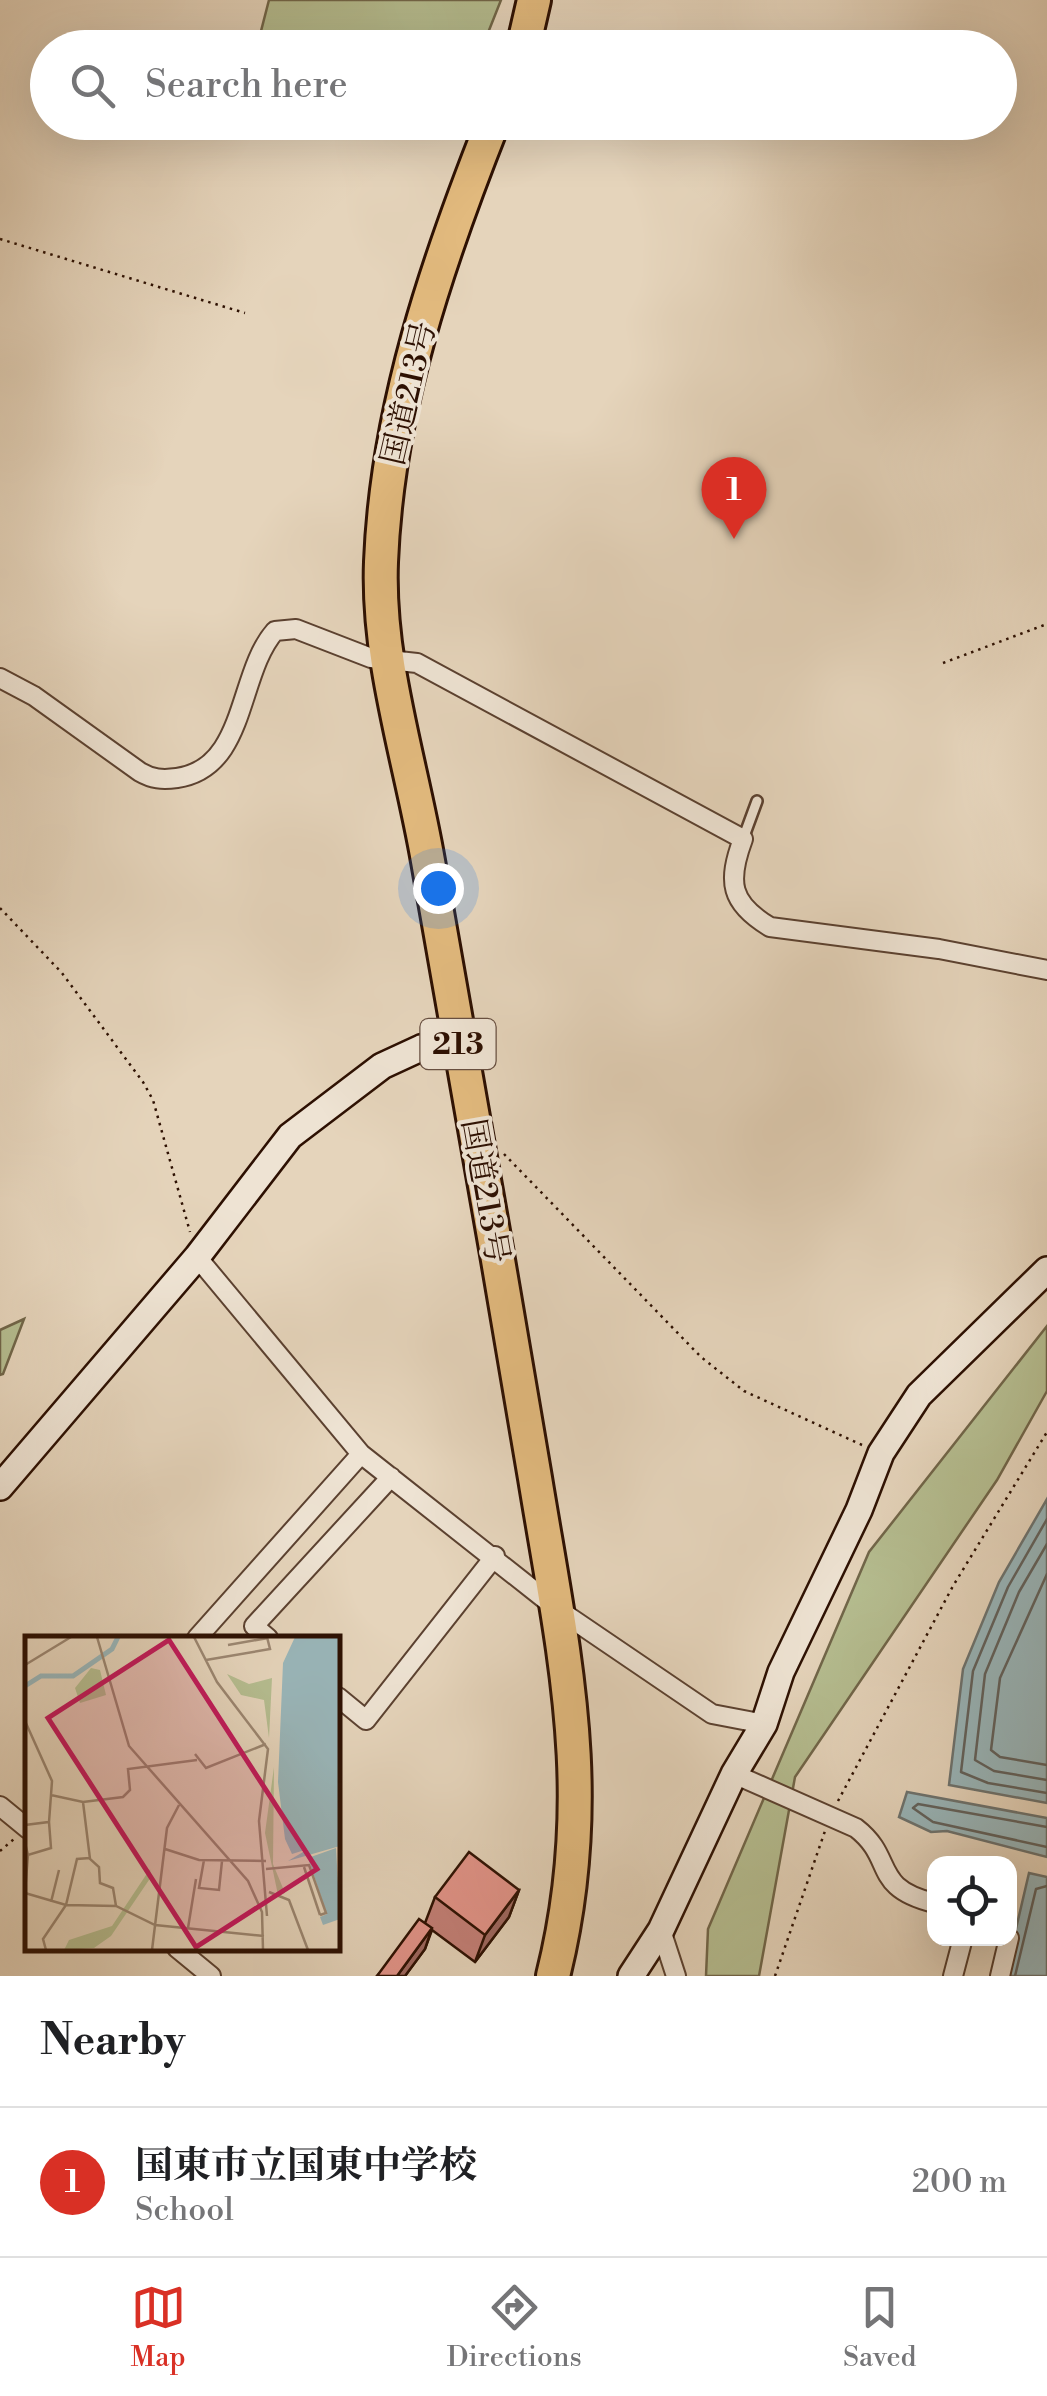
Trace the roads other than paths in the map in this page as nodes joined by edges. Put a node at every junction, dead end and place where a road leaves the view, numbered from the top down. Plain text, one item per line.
1 (534, 0) edge
2 (526, 30) edge
3 (486, 140) edge
4 (386, 660) junction
5 (0, 678) edge
6 (756, 800) dead end
7 (743, 840) junction
8 (1047, 970) edge
9 (457, 1040) junction
10 (197, 1257) junction
11 (1047, 1270) edge
12 (361, 1454) junction
13 (390, 1476) junction
14 (0, 1487) edge
15 (495, 1556) junction
16 (556, 1608) junction
17 (199, 1636) edge
18 (266, 1636) edge
19 (340, 1699) edge
20 (764, 1724) junction
21 (734, 1774) junction
22 (0, 1806) edge
23 (25, 1826) edge
24 (927, 1901) edge
25 (661, 1930) junction
26 (961, 1946) edge
27 (1007, 1946) edge
28 (181, 1951) edge
29 (211, 1976) edge
30 (553, 1976) edge
31 (631, 1976) edge
32 (676, 1976) edge
33 (954, 1976) edge
34 (1000, 1976) edge

1 - 2 highway
3 - 4 highway, 国道213号 / 213
4 - 5 street
4 - 7 street
4 - 9 highway, 国道213号 / 213
6 - 7 lane
7 - 8 street
9 - 10 street
9 - 16 highway, 国道213号 / 213
10 - 12 street
10 - 14 street
11 - 20 street
12 - 13 street
12 - 17 street
13 - 15 street
13 - 18 street
15 - 16 street
15 - 19 street
16 - 20 street
16 - 30 highway, 国道213号 / 213
20 - 21 street
21 - 24 street
21 - 25 street
22 - 23 street
25 - 31 street
25 - 32 street
26 - 33 street
27 - 34 street
28 - 29 street

